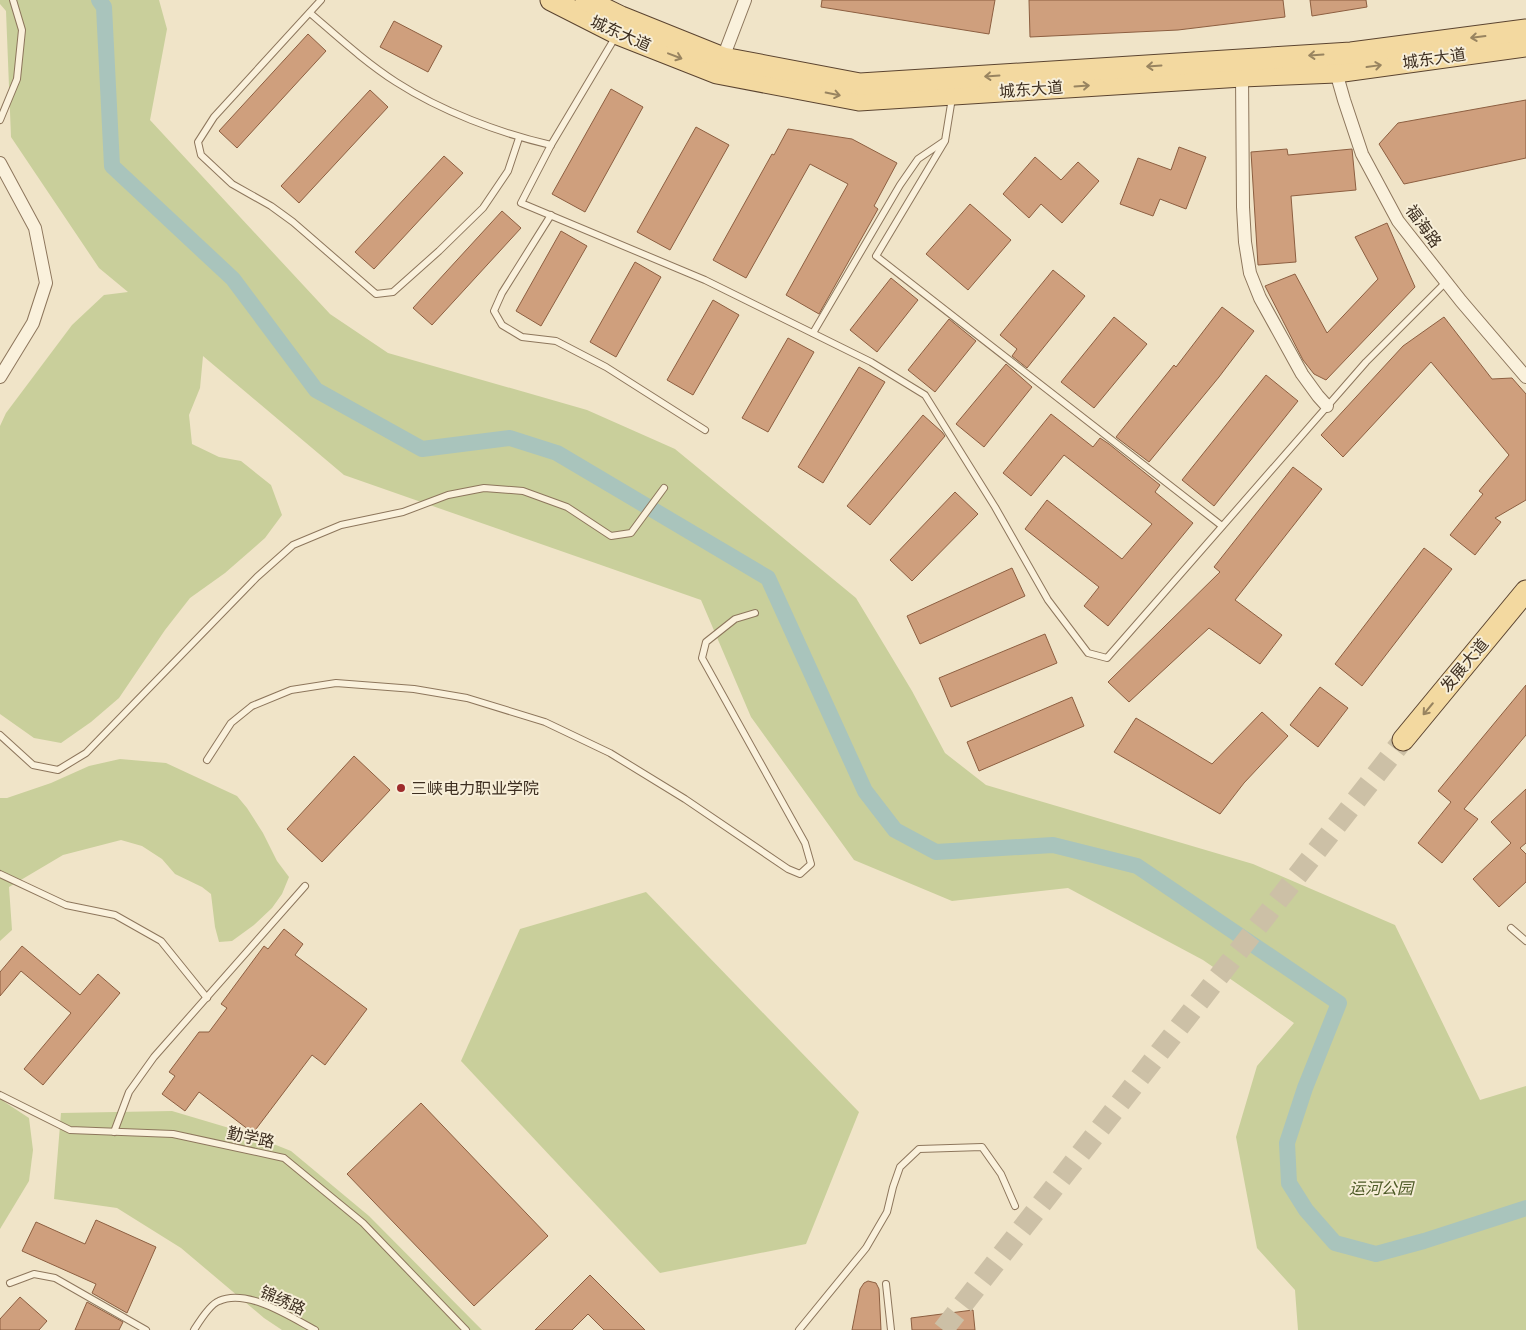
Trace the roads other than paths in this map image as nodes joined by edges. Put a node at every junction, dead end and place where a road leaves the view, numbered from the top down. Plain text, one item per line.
1 (13, 0) edge
2 (321, 0) edge
3 (551, 0) edge
4 (586, 0) edge
5 (745, 0) edge
6 (310, 13) junction
7 (1526, 30) edge
8 (618, 34) junction
9 (1526, 46) edge
10 (720, 65) junction
11 (1336, 72) junction
12 (1242, 76) junction
13 (953, 94) junction
14 (0, 120) edge
15 (519, 138) junction
16 (945, 141) junction
17 (551, 145) junction
18 (0, 163) edge
19 (551, 215) junction
20 (1446, 282) junction
21 (813, 333) junction
22 (0, 377) edge
23 (1526, 377) edge
24 (1327, 406) junction
25 (705, 430) dead end
26 (664, 488) dead end
27 (1222, 526) junction
28 (1526, 591) edge
29 (755, 613) dead end
30 (0, 735) edge
31 (1403, 740) tunnel mouth
32 (207, 760) dead end
33 (0, 874) edge
34 (305, 886) dead end
35 (1511, 928) dead end
36 (1526, 941) edge
37 (207, 998) junction
38 (0, 1094) edge
39 (114, 1132) junction
40 (1015, 1206) dead end
41 (10, 1283) dead end
42 (886, 1284) dead end
43 (146, 1330) edge
44 (194, 1330) edge
45 (315, 1330) edge
46 (466, 1330) edge
47 (799, 1330) edge
48 (891, 1330) edge

1 - 14 lane
2 - 6 lane
3 - 8 main road, 城东大道
4 - 10 main road, 城东大道
5 - 10 street
6 - 15 lane
6 - 15 lane
7 -> 10 main road, 城东大道
8 -> 10 main road, 城东大道
8 - 17 lane
11 -> 9 main road, 城东大道
10 -> 13 main road, 城东大道
11 - 12 main road, 城东大道
11 - 20 street, 福海路
13 -> 12 main road, 城东大道
12 - 24 street
13 - 16 lane
15 - 17 lane
16 - 21 lane
16 - 27 lane
17 - 19 lane
18 - 22 street
19 - 21 lane
19 - 25 lane
20 - 23 street, 福海路
20 - 24 lane
21 - 27 lane
24 - 27 lane
26 - 30 lane
28 -> 31 main road, 发展大道
29 - 32 lane
33 - 37 lane
34 - 37 lane
35 - 36 lane
37 - 39 lane
38 - 39 lane, 勤学路
39 - 46 lane, 勤学路
40 - 47 lane
41 - 43 lane
42 - 48 lane
44 - 45 lane, 锦绣路

